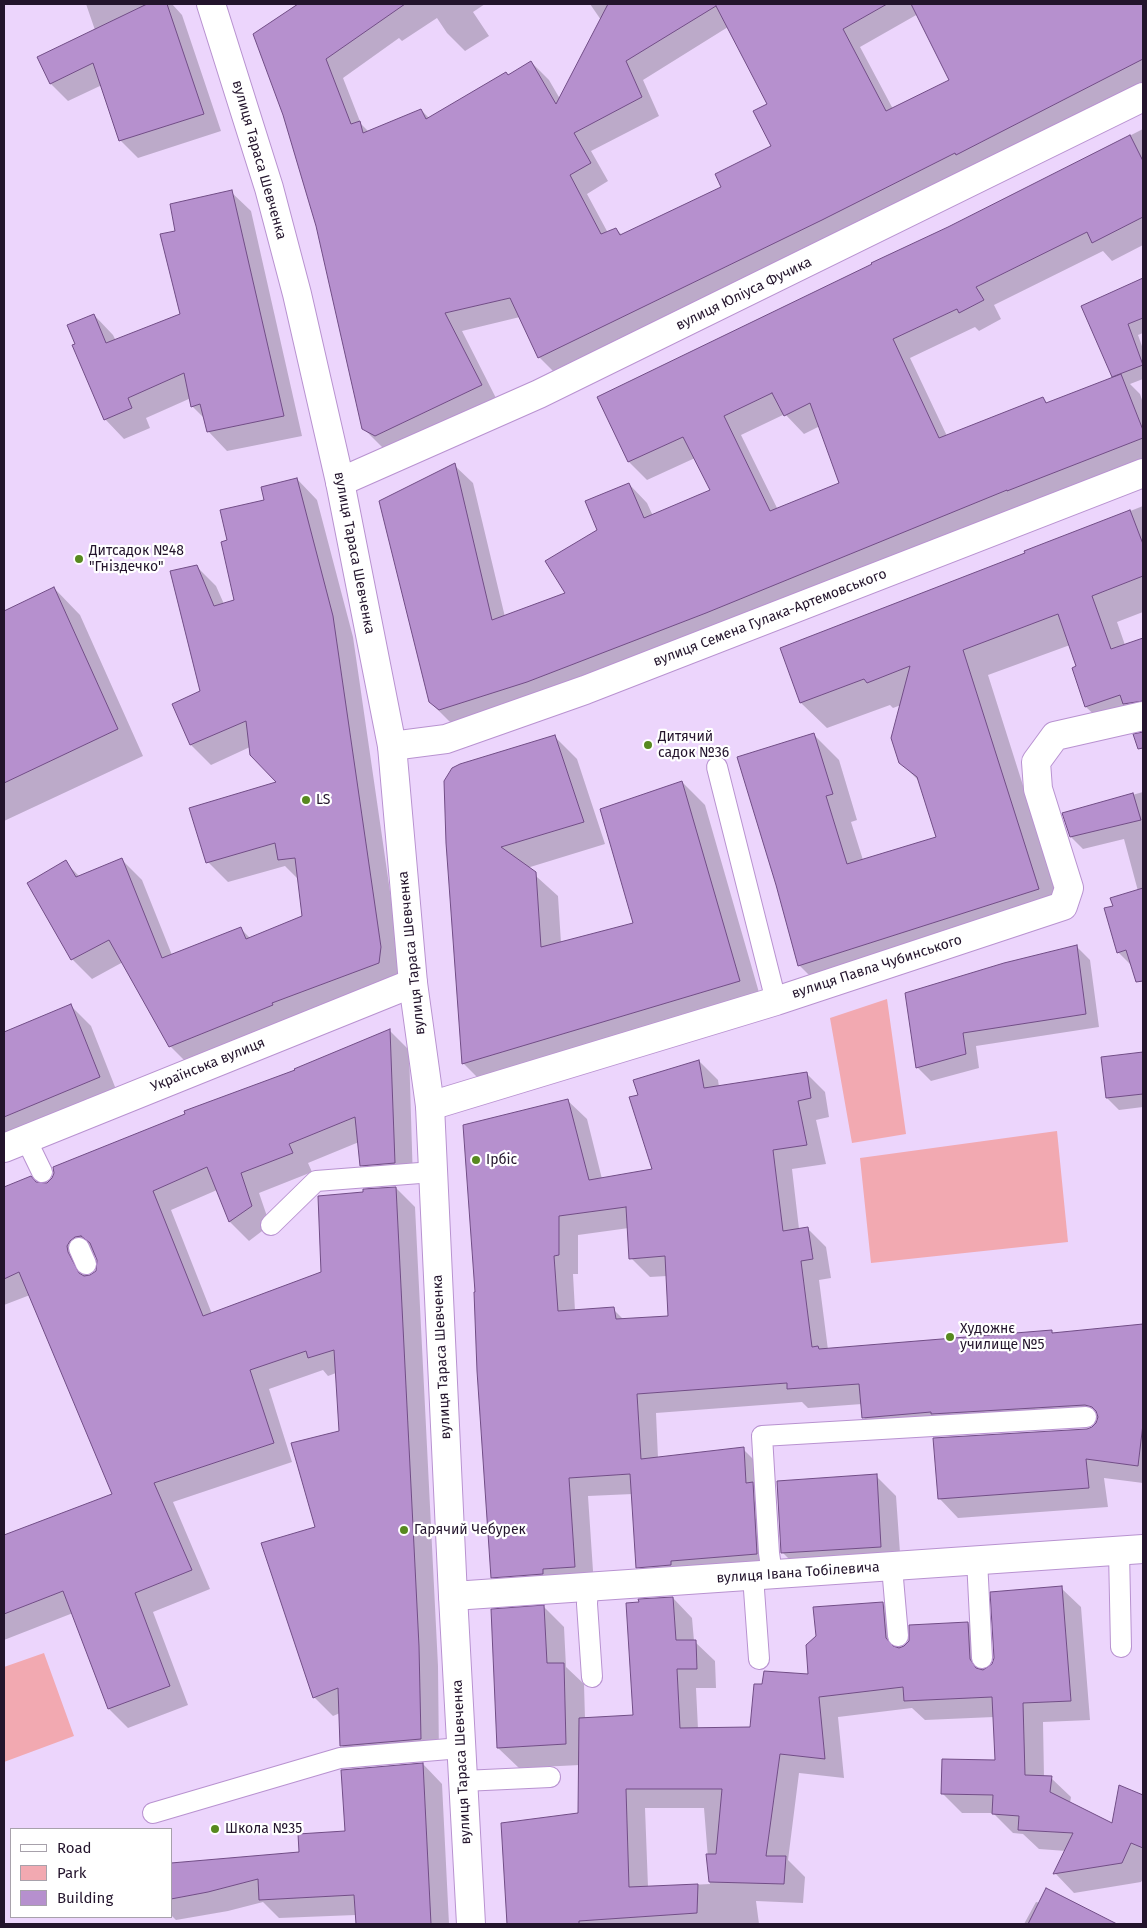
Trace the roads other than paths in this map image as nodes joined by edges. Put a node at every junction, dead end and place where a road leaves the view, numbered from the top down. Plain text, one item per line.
1 (216, 5) edge
2 (1143, 97) edge
3 (1143, 473) edge
4 (340, 482) junction
5 (1143, 716) edge
6 (392, 746) junction
7 (717, 767) dead end
8 (414, 983) junction
9 (776, 1001) junction
10 (430, 1106) junction
11 (15, 1144) edge
12 (42, 1172) dead end
13 (433, 1172) junction
14 (270, 1225) dead end
15 (1086, 1417) dead end
16 (1131, 1550) edge
17 (977, 1560) junction
18 (892, 1567) junction
19 (763, 1575) junction
20 (588, 1587) junction
21 (453, 1596) junction
22 (898, 1636) dead end
23 (1121, 1647) dead end
24 (982, 1658) dead end
25 (759, 1659) dead end
26 (592, 1678) dead end
27 (461, 1748) junction
28 (550, 1776) dead end
29 (463, 1781) junction
30 (153, 1812) dead end
31 (471, 1924) edge

1 - 4 street, вулиця Тараса Шевченка
2 - 4 street, вулиця Юліуса Фучика
3 - 6 street, вулиця Семена Гулака-Артемовського
4 - 6 street, вулиця Тараса Шевченка
5 - 9 street, вулиця Павла Чубинського
6 - 8 street, вулиця Тараса Шевченка
7 - 9 lane
8 - 10 street, вулиця Тараса Шевченка
8 - 11 street, Українська вулиця
9 - 10 street, вулиця Павла Чубинського
10 - 13 street, вулиця Тараса Шевченка
11 - 12 lane
13 - 14 lane
13 - 21 street, вулиця Тараса Шевченка
15 - 19 lane
16 - 17 street, вулиця Івана Тобілевича
16 - 23 lane
17 - 18 street, вулиця Івана Тобілевича
17 - 24 lane
18 - 19 street, вулиця Івана Тобілевича
18 - 22 lane
19 - 20 street, вулиця Івана Тобілевича
19 - 25 lane
20 - 21 street, вулиця Івана Тобілевича
20 - 26 lane
21 - 27 street, вулиця Тараса Шевченка
27 - 29 street, вулиця Тараса Шевченка
27 - 30 lane
28 - 29 lane
29 - 31 street, вулиця Тараса Шевченка

